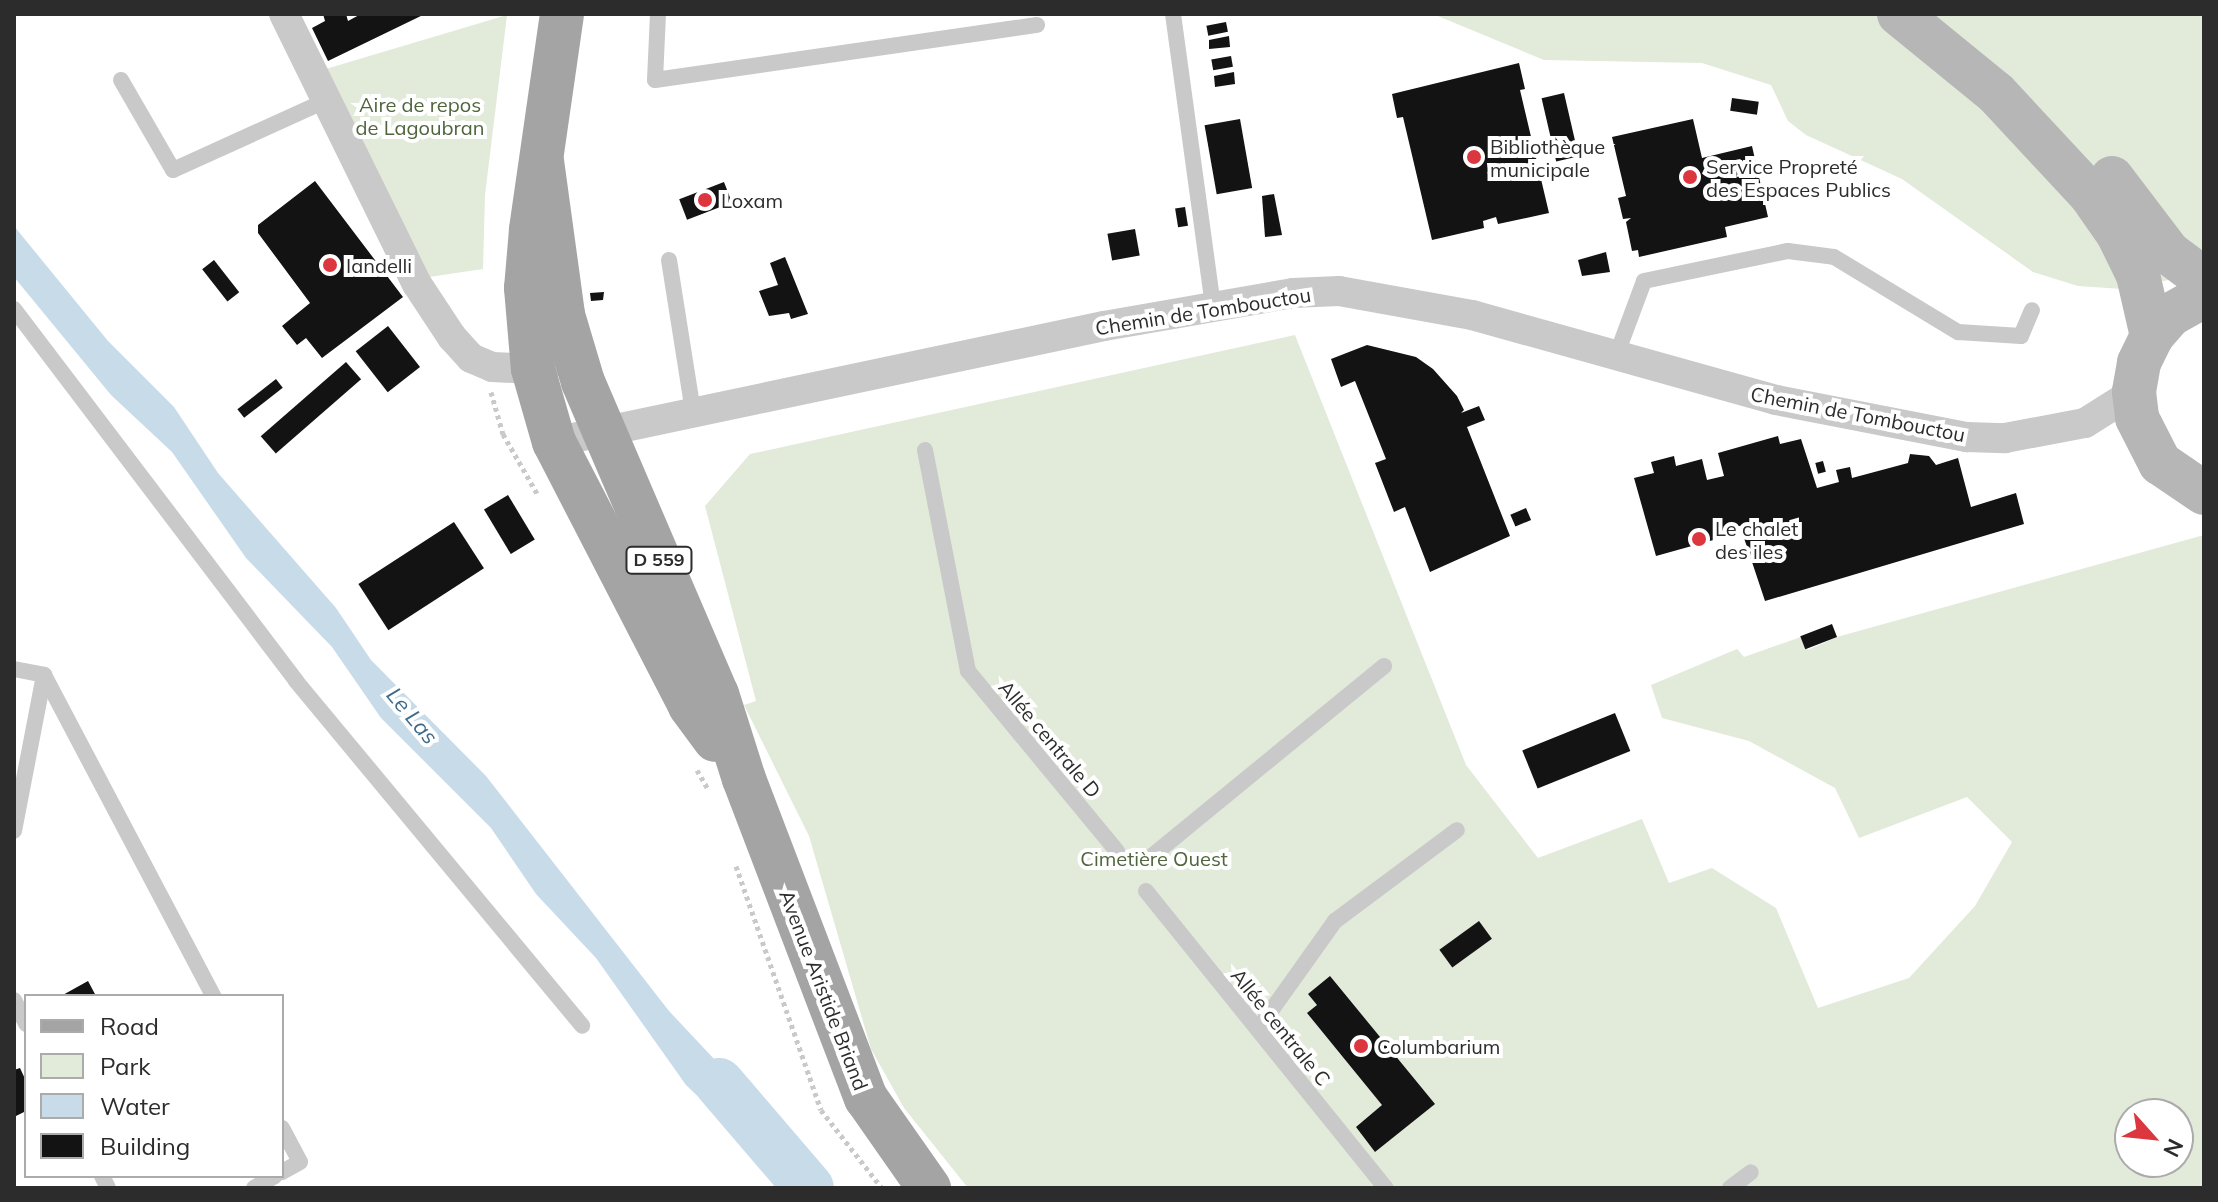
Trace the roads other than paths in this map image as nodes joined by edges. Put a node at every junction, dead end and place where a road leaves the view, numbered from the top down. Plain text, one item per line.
1 (284, 14) edge
2 (562, 14) edge
3 (658, 14) edge
4 (1173, 14) edge
5 (1899, 14) edge
6 (1948, 14) edge
7 (1037, 25) dead end
8 (121, 80) dead end
9 (325, 101) junction
10 (542, 161) junction
11 (669, 260) dead end
12 (2204, 279) edge
13 (2204, 296) edge
14 (1213, 307) junction
15 (14, 309) edge
16 (2032, 310) dead end
17 (2152, 336) junction
18 (570, 342) junction
19 (1615, 359) junction
20 (533, 369) junction
21 (2134, 392) junction
22 (693, 412) junction
23 (2085, 423) junction
24 (603, 430) junction
25 (554, 442) junction
26 (2146, 443) junction
27 (925, 450) dead end
28 (2204, 493) edge
29 (1384, 666) dead end
30 (14, 669) edge
31 (44, 675) junction
32 (744, 779) junction
33 (1457, 830) dead end
34 (14, 831) edge
35 (1117, 851) dead end
36 (1152, 856) dead end
37 (1146, 891) dead end
38 (212, 994) edge
39 (14, 1000) edge
40 (24, 1020) edge
41 (582, 1026) dead end
42 (1258, 1029) junction
43 (284, 1132) edge
44 (284, 1171) edge
45 (1751, 1172) dead end
46 (272, 1178) edge
47 (254, 1188) edge
48 (929, 1188) edge
49 (1386, 1188) edge
50 (1730, 1188) edge

1 - 9 street
2 - 10 main road, D 559
3 - 7 lane
4 - 14 lane
5 - 17 main road
6 - 12 main road
8 - 9 lane
9 - 20 street
10 - 18 main road, D 559
10 - 20 main road, D 559
11 - 22 lane
13 - 17 main road
14 - 19 street, Chemin de Tombouctou
14 - 22 street, Chemin de Tombouctou
15 - 41 lane
16 - 19 lane
17 - 21 main road
18 - 20 street
18 - 24 main road, Avenue Aristide Briand / D 559
19 - 23 street, Chemin de Tombouctou
20 - 25 main road, Avenue Aristide Briand / D 559
21 - 23 street, Chemin de Tombouctou
21 - 26 main road
22 - 24 street, Chemin de Tombouctou
23 - 26 street, Chemin de Tombouctou
24 - 25 street, Chemin de Tombouctou
24 - 32 main road, Avenue Aristide Briand / D 559
25 - 32 main road, Avenue Aristide Briand / D 559
26 - 28 main road
27 - 35 lane, Allée centrale D
29 - 36 lane
30 - 31 lane
31 - 34 lane
31 - 38 lane
32 - 48 main road, Avenue Aristide Briand / D 559
33 - 42 lane
37 - 42 lane, Allée centrale C
39 - 40 lane
42 - 49 lane, Allée centrale C
43 - 44 lane
45 - 50 lane
46 - 47 lane

